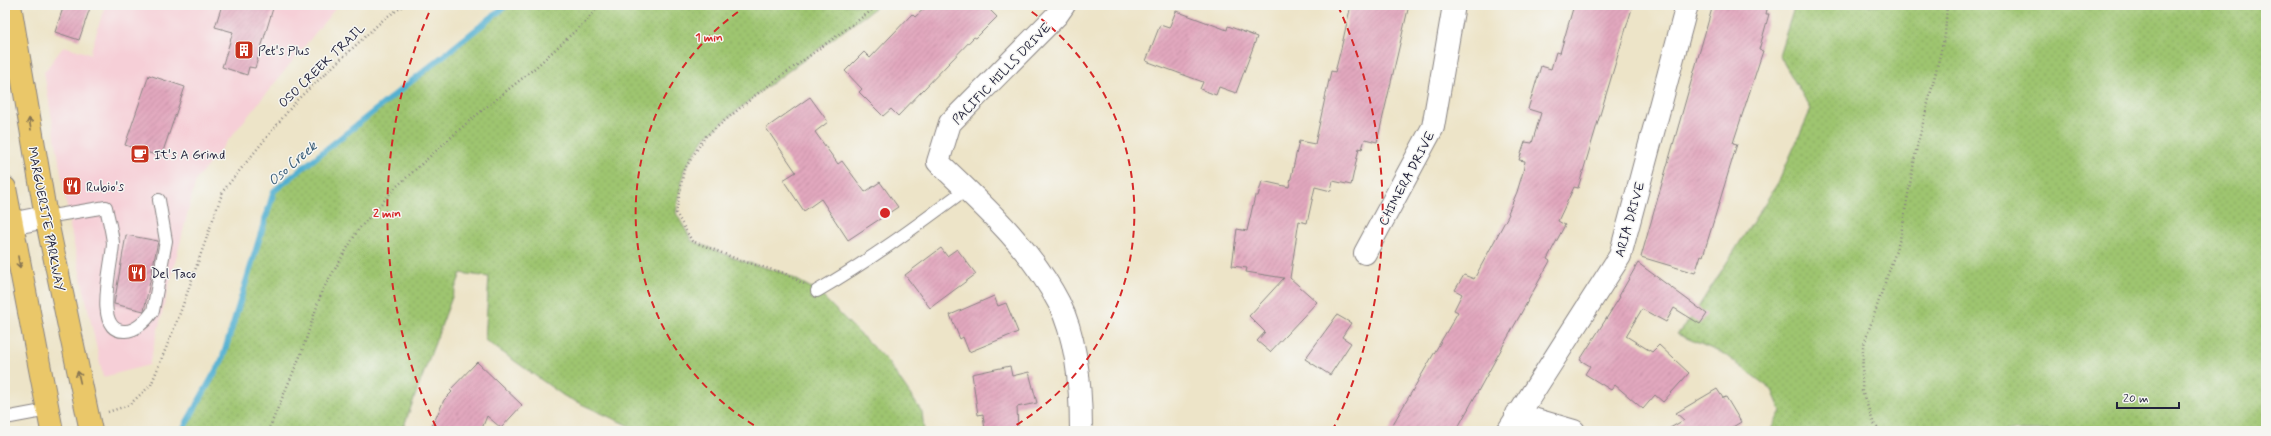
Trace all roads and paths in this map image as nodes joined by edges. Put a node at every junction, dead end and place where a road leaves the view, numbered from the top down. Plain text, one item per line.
1 (10, 5) edge
2 (404, 5) edge
3 (599, 5) edge
4 (879, 5) edge
5 (1064, 5) edge
6 (1454, 5) edge
7 (1687, 5) edge
8 (1947, 5) edge
9 (5, 188) edge
10 (966, 189) junction
11 (159, 200) dead end
12 (46, 217) junction
13 (8, 224) edge
14 (1365, 253) dead end
15 (817, 291) joint
16 (5, 418) edge
17 (2266, 420) edge
18 (50, 421) edge
19 (89, 423) edge
20 (1512, 423) edge
21 (268, 431) edge
22 (1081, 431) edge
23 (1574, 431) edge
24 (1880, 431) edge
25 (2260, 431) edge

12 -> 1 main road, MARGUERITE PARKWAY
2 - 19 path, OSO CREEK TRAIL
3 - 21 path
4 - 15 path
5 - 10 street, PACIFIC HILLS DRIVE
6 - 14 street, CHIMERA DRIVE
7 - 20 street, ARIA DRIVE
8 - 24 path
9 - 13 main road
10 - 15 lane
10 - 22 street, PACIFIC HILLS DRIVE
11 - 12 lane
12 - 13 street
19 -> 12 main road, MARGUERITE PARKWAY
13 -> 18 main road
16 - 18 lane
17 - 25 path
20 - 23 street

